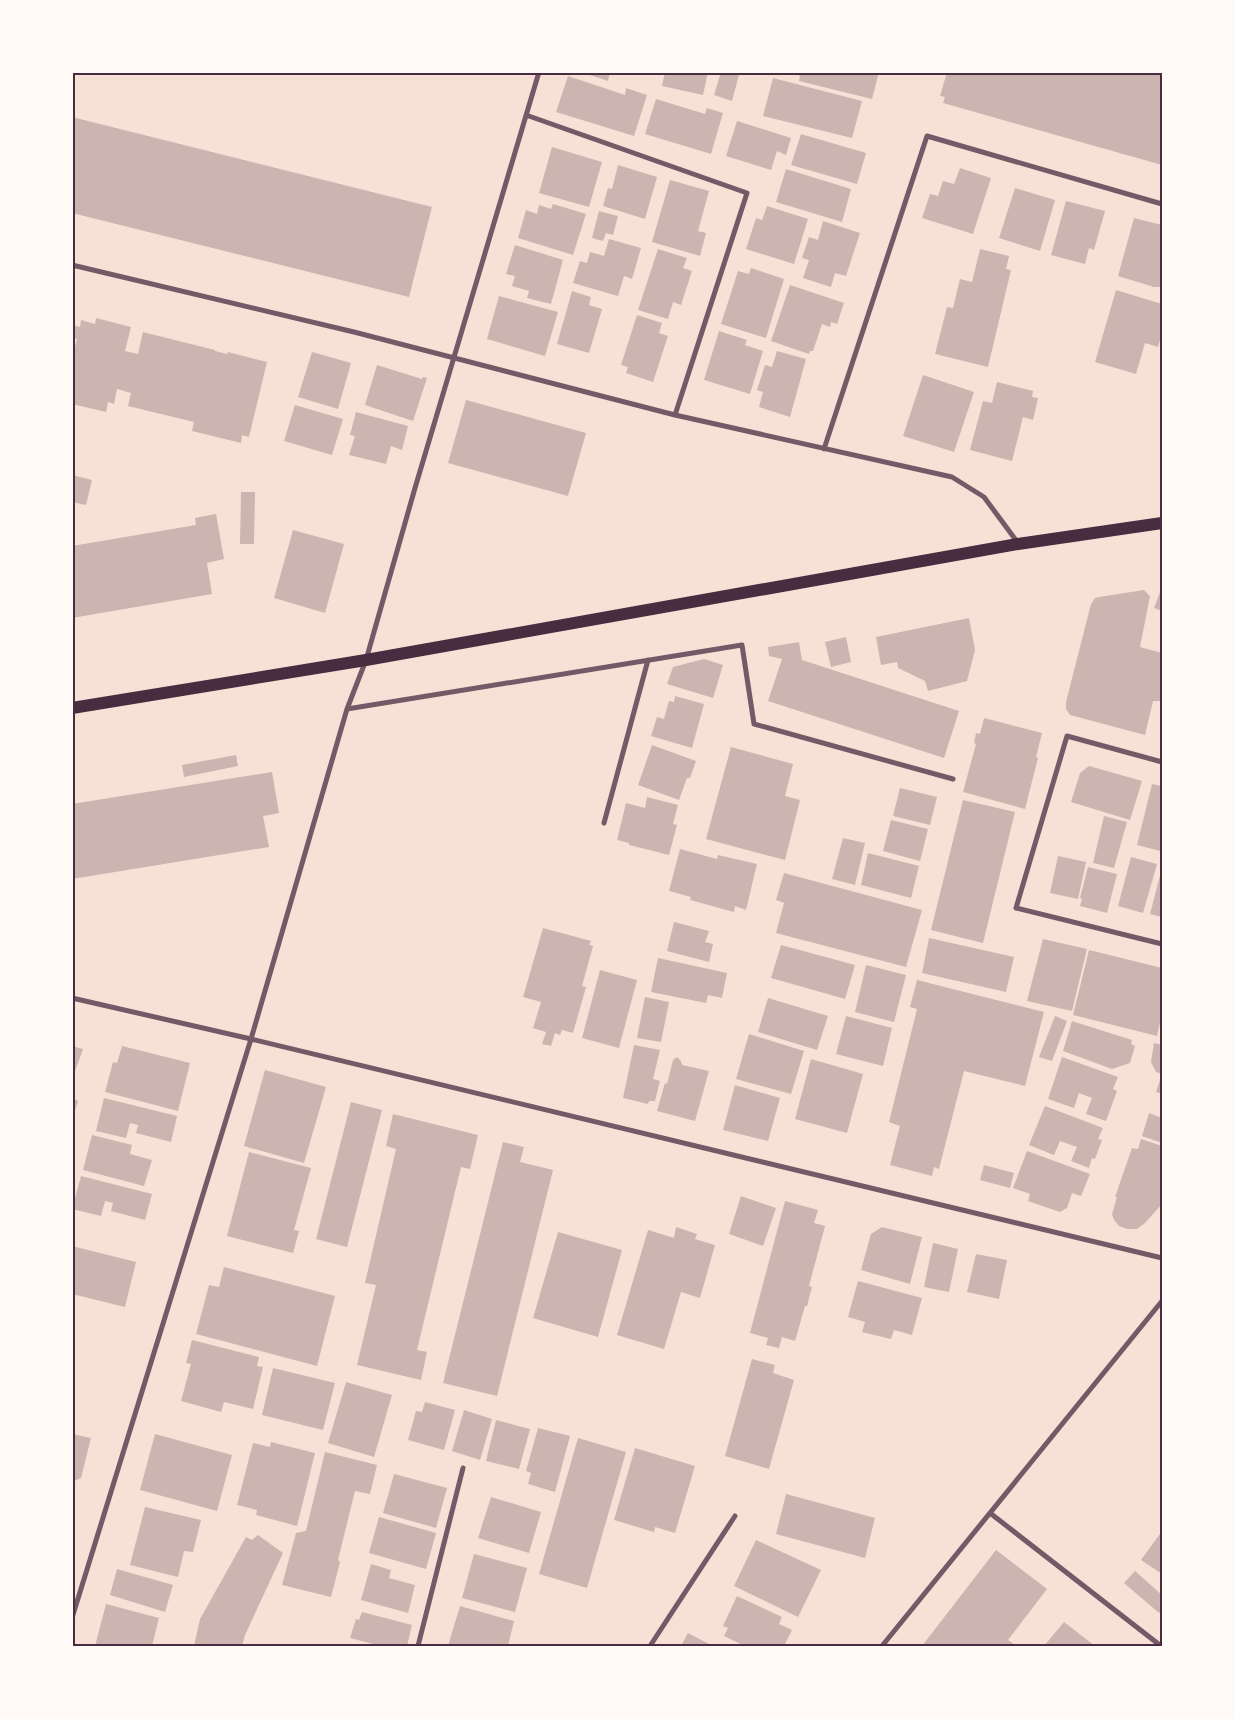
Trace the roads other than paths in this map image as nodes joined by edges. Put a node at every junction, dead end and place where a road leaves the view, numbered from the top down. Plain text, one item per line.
1 (539, 72) edge
2 (526, 115) junction
3 (1162, 204) edge
4 (72, 265) edge
5 (454, 358) junction
6 (675, 415) junction
7 (824, 449) junction
8 (1162, 524) edge
9 (1018, 544) junction
10 (366, 660) junction
11 (648, 660) junction
12 (72, 708) edge
13 (347, 709) junction
14 (1162, 762) edge
15 (953, 779) dead end
16 (604, 823) dead end
17 (1162, 944) edge
18 (72, 998) edge
19 (251, 1038) junction
20 (1162, 1258) edge
21 (1162, 1301) edge
22 (463, 1468) dead end
23 (990, 1513) junction
24 (736, 1516) dead end
25 (72, 1618) edge
26 (418, 1646) edge
27 (650, 1646) edge
28 (882, 1646) edge
29 (1160, 1646) edge

1 - 2 street
2 - 5 street
2 - 6 street
3 - 7 street
4 - 5 street
5 - 6 street
5 - 10 street
6 - 7 street
7 - 9 street
8 - 9 main road
9 - 10 main road
10 - 12 main road
10 - 13 street
11 - 13 street
11 - 15 street
11 - 16 street
13 - 19 street
14 - 17 street
18 - 19 street
19 - 20 street
19 - 25 street
21 - 23 street
22 - 26 street
23 - 28 street
23 - 29 street
24 - 27 street

